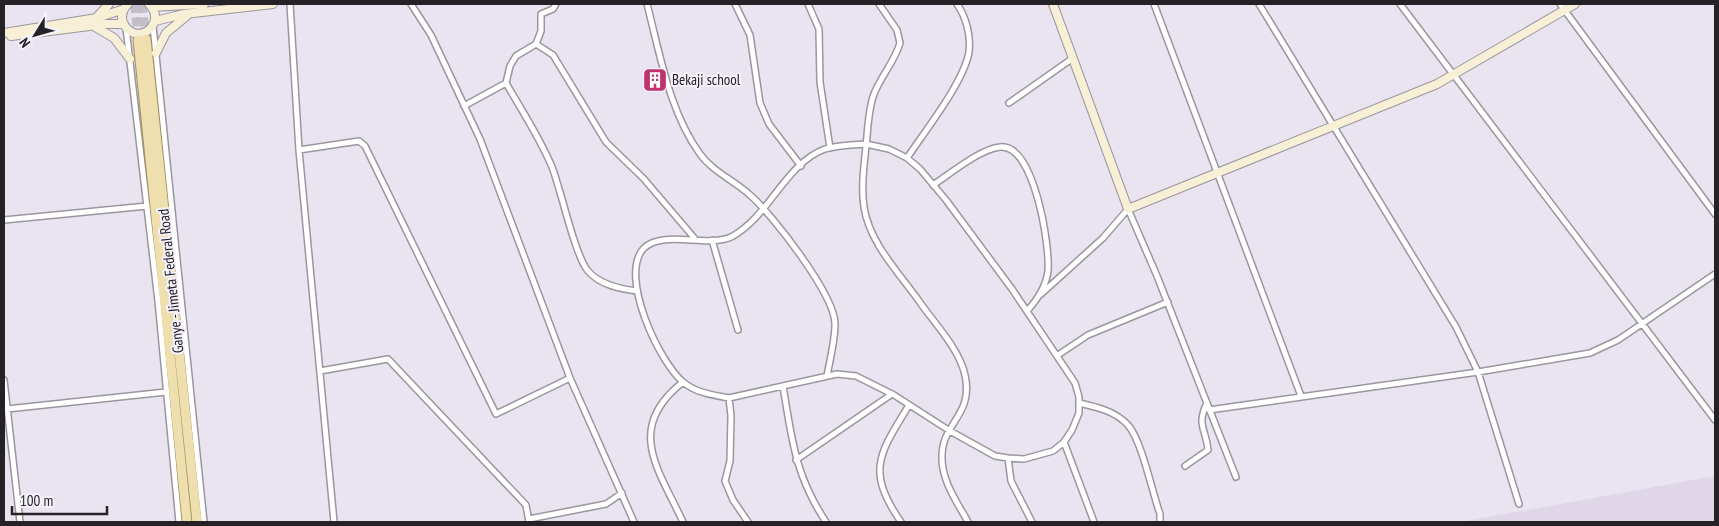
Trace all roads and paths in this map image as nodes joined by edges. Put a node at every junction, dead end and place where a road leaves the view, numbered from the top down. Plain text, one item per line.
1 (109, 4) edge
2 (204, 4) edge
3 (273, 4) edge
4 (290, 4) edge
5 (411, 4) edge
6 (556, 4) edge
7 (647, 4) edge
8 (735, 4) edge
9 (808, 4) edge
10 (879, 4) edge
11 (957, 4) edge
12 (1053, 4) edge
13 (1154, 4) edge
14 (1259, 4) edge
15 (1400, 4) edge
16 (1575, 4) edge
17 (151, 5) edge
18 (177, 5) edge
19 (125, 6) edge
20 (1562, 7) edge
21 (190, 13) junction
22 (97, 18) junction
23 (154, 24) junction
24 (92, 26) junction
25 (125, 26) junction
26 (4, 35) edge
27 (536, 44) junction
28 (156, 53) junction
29 (1073, 58) junction
30 (130, 59) junction
31 (1456, 75) junction
32 (506, 84) junction
33 (1009, 103) dead end
34 (464, 106) junction
35 (1335, 126) junction
36 (866, 144) junction
37 (830, 148) junction
38 (299, 150) junction
39 (907, 158) junction
40 (801, 166) junction
41 (1217, 174) junction
42 (933, 184) junction
43 (147, 206) junction
44 (764, 208) junction
45 (1128, 209) junction
46 (1715, 214) edge
47 (4, 220) edge
48 (696, 240) junction
49 (712, 240) junction
50 (1715, 274) edge
51 (637, 291) junction
52 (1040, 296) junction
53 (1168, 302) junction
54 (1027, 311) junction
55 (1642, 324) junction
56 (738, 330) dead end
57 (1058, 355) junction
58 (320, 371) junction
59 (1478, 372) junction
60 (826, 376) junction
61 (570, 378) junction
62 (4, 380) edge
63 (683, 382) junction
64 (783, 386) junction
65 (166, 392) junction
66 (892, 394) junction
67 (1301, 396) junction
68 (729, 398) junction
69 (1079, 403) junction
70 (1207, 403) junction
71 (909, 405) junction
72 (7, 409) junction
73 (1209, 410) junction
74 (1715, 420) edge
75 (950, 432) junction
76 (1064, 442) junction
77 (1008, 458) junction
78 (796, 460) junction
79 (1185, 466) dead end
80 (1236, 477) dead end
81 (622, 493) junction
82 (1519, 504) dead end
83 (529, 521) edge
84 (20, 522) edge
85 (179, 522) edge
86 (187, 522) edge
87 (198, 522) edge
88 (204, 522) edge
89 (334, 522) edge
90 (634, 522) edge
91 (683, 522) edge
92 (748, 522) edge
93 (826, 522) edge
94 (901, 522) edge
95 (968, 522) edge
96 (1032, 522) edge
97 (1094, 522) edge
98 (1160, 522) edge

1 - 22 street
2 - 18 street
3 - 21 street
4 - 38 street
5 - 34 street
6 - 27 street
7 - 44 street
8 - 40 street
9 - 37 street
10 - 36 street
11 - 39 street
12 - 29 street
13 - 41 street
14 - 35 street
15 - 31 street
16 - 20 street
17 - 18 street
17 - 23 street
19 - 22 street
19 - 25 street
20 - 31 street
20 - 46 street
21 - 23 street
21 - 28 street
22 - 26 street
23 - 25 street
23 - 28 street
24 - 25 street
24 - 26 street
24 - 30 street
25 - 30 street
27 - 32 street
27 - 48 street
28 - 88 street
29 - 33 street
29 - 45 street
30 - 43 street
31 - 35 street
31 - 55 street
32 - 34 street
32 - 51 street
34 - 61 street
35 - 41 street
35 - 59 street
36 - 37 street
36 - 39 street
36 - 75 street
37 - 40 street
38 - 58 street
38 - 61 street
39 - 42 street
40 - 44 street
41 - 45 street
41 - 67 street
42 - 52 street
42 - 54 street
43 - 47 street
43 - 65 street
44 - 49 street
44 - 60 street
45 - 52 street
45 - 53 street
48 - 49 street
48 - 51 street
49 - 56 street
50 - 55 street
51 - 63 street
52 - 54 street
53 - 57 street
53 - 70 street
54 - 57 street
55 - 59 street
55 - 74 street
57 - 69 street
58 - 83 street
58 - 89 street
59 - 67 street
59 - 82 street
60 - 64 street
60 - 66 street
61 - 81 street
62 - 72 street
63 - 68 street
63 - 91 street
64 - 68 street
64 - 78 street
65 - 72 street
65 - 85 street
66 - 71 street
66 - 78 street
67 - 73 street
68 - 92 street
69 - 76 street
69 - 98 street
70 - 73 street
70 - 79 street
71 - 75 street
71 - 94 street
72 - 84 street
73 - 80 street
75 - 77 street
75 - 95 street
76 - 77 street
76 - 97 street
77 - 96 street
78 - 93 street
81 - 83 street
81 - 90 street
86 - 87 main road, Ganye - Jimeta Federal Road

